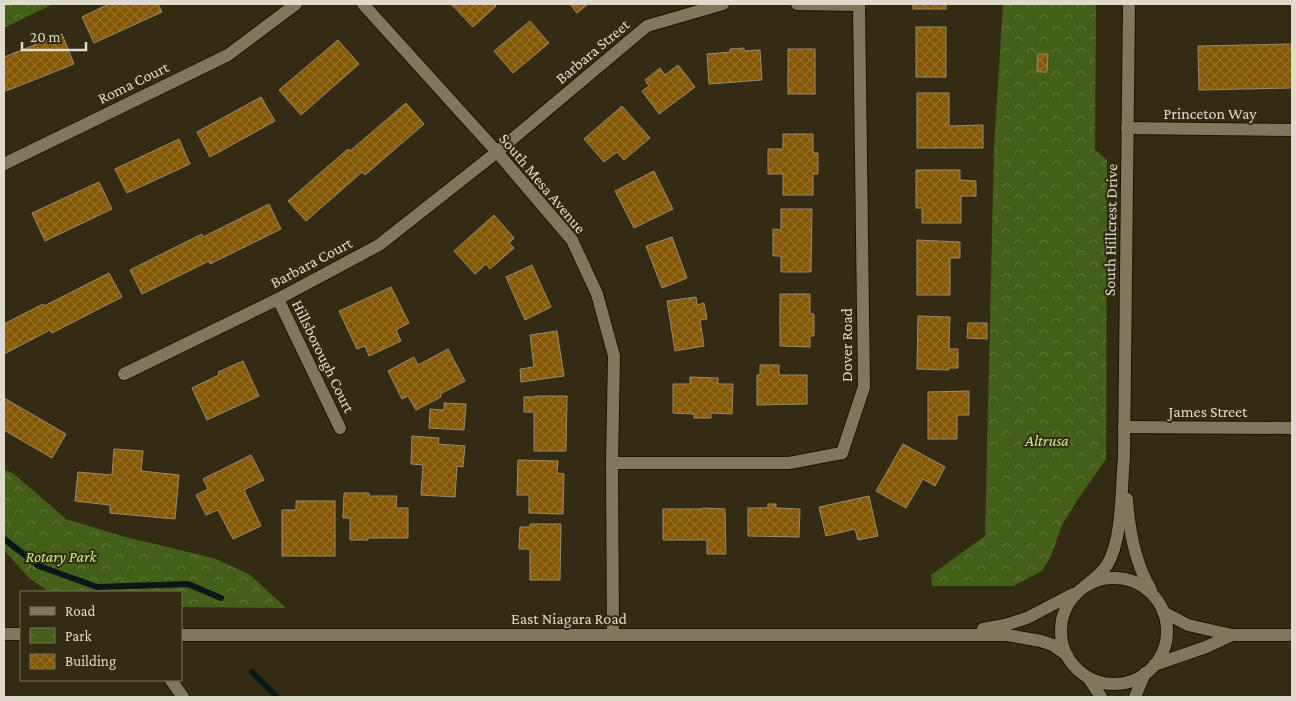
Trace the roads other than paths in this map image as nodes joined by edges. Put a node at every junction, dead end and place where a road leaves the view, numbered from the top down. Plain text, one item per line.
1 (296, 4) edge
2 (363, 4) edge
3 (723, 4) edge
4 (797, 4) edge
5 (858, 4) edge
6 (1129, 4) edge
7 (1127, 128) junction
8 (1292, 130) edge
9 (496, 152) junction
10 (4, 164) edge
11 (278, 299) junction
12 (124, 374) dead end
13 (1124, 427) junction
14 (340, 428) dead end
15 (1292, 428) edge
16 (1124, 457) junction
17 (612, 463) junction
18 (1080, 590) junction
19 (1156, 599) junction
20 (1164, 612) junction
21 (4, 634) edge
22 (20, 634) edge
23 (614, 634) junction
24 (182, 635) edge
25 (956, 635) junction
26 (1232, 635) junction
27 (1292, 635) edge
28 (1067, 655) junction
29 (1150, 669) junction
30 (1088, 677) junction
31 (172, 681) edge
32 (183, 697) edge
33 (1101, 697) edge
34 (1135, 697) edge

1 - 10 street, Roma Court
2 - 9 street, South Mesa Avenue
3 - 9 street, Barbara Street
4 - 5 street
5 - 17 street, Dover Road
6 - 7 street, South Hillcrest Drive
7 - 8 street, Princeton Way
7 - 13 street, South Hillcrest Drive
9 - 11 street, Barbara Court
9 - 17 street, South Mesa Avenue
11 - 12 street, Barbara Court
11 - 14 street, Hillsborough Court
13 - 15 street, James Street
13 - 16 street, South Hillcrest Drive
16 - 18 street, South Hillcrest Drive
16 - 19 street, South Hillcrest Drive
17 - 23 street, South Mesa Avenue
18 - 19 street
18 - 25 street, East Niagara Road
18 - 28 street
19 - 20 street
20 - 26 street
20 - 29 street
21 - 22 street
23 - 24 street, East Niagara Road
23 - 25 street, East Niagara Road
25 - 28 street, East Niagara Road
26 - 27 street
26 - 29 street
28 - 30 street
29 - 30 street
29 - 34 street
30 - 33 street
31 - 32 street

